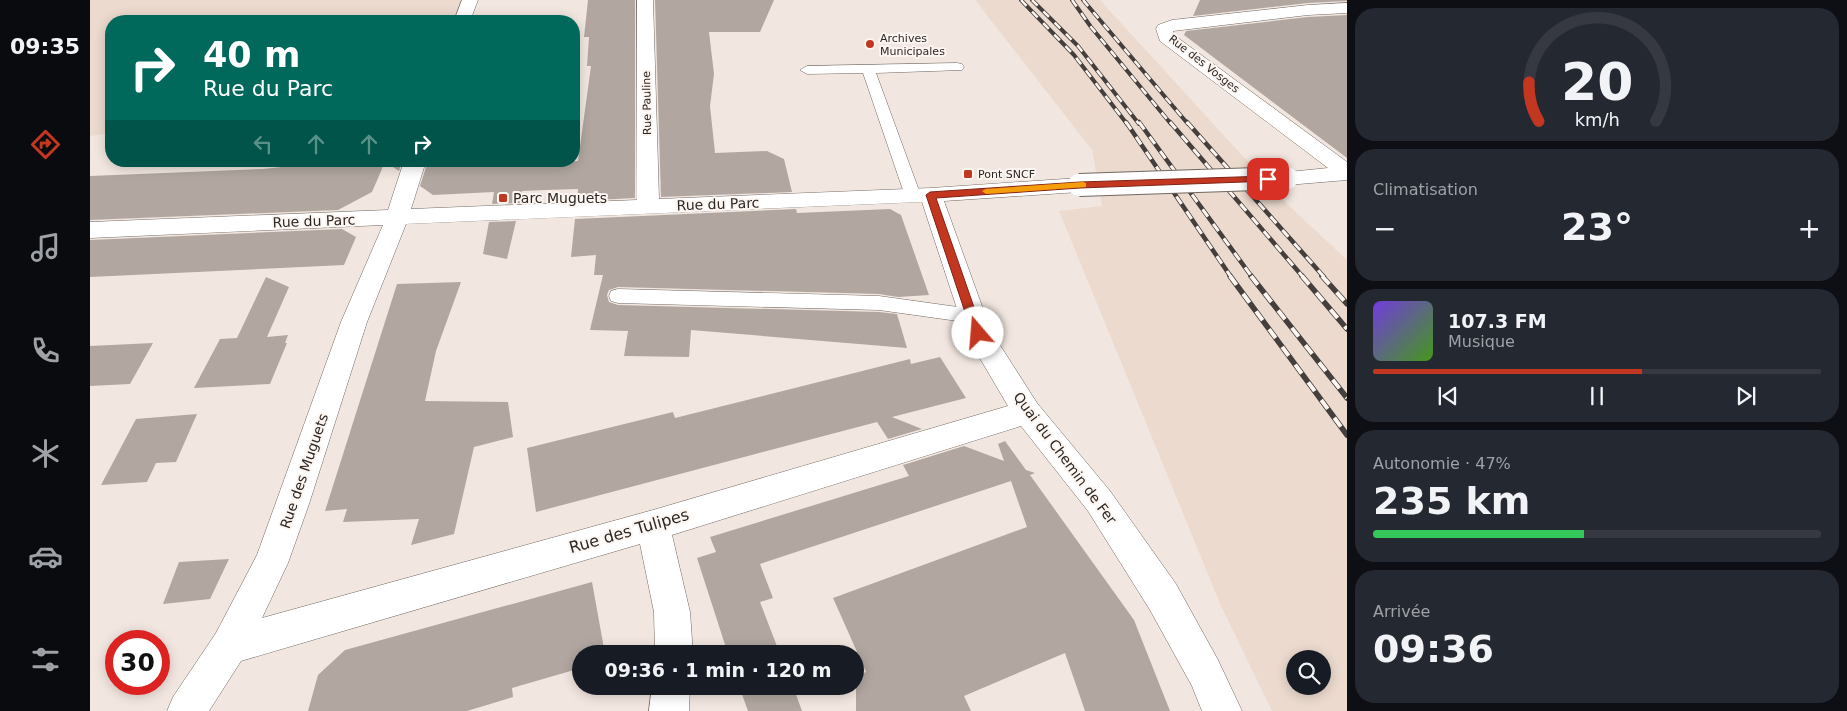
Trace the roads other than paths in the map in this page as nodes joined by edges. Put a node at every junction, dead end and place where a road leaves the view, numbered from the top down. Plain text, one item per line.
1 (470, 0) edge
2 (645, 0) edge
3 (1336, 0) edge
4 (1347, 7) edge
5 (464, 15) edge
6 (957, 67) dead end
7 (868, 69) junction
8 (807, 70) dead end
9 (414, 167) edge
10 (1347, 172) edge
11 (922, 195) junction
12 (648, 207) junction
13 (396, 219) junction
14 (90, 230) edge
15 (618, 296) dead end
16 (972, 316) junction
17 (1027, 412) junction
18 (653, 524) junction
19 (674, 645) edge
20 (230, 646) junction
21 (670, 695) edge
22 (187, 711) edge
23 (669, 711) edge
24 (1222, 711) edge

1 - 5 street
2 - 12 street, Rue Pauline
3 - 4 street
4 - 10 street, Rue des Vosges
6 - 7 lane
7 - 8 lane
7 - 11 lane
9 - 13 street, Rue des Muguets
10 - 11 street, Rue du Parc, bridge
11 - 12 street, Rue du Parc
11 - 16 street, Quai du Chemin de Fer
12 - 13 street, Rue du Parc
13 - 14 street, Rue du Parc
13 - 20 street, Rue des Muguets
15 - 16 lane
16 - 17 street, Quai du Chemin de Fer
17 - 18 street, Rue des Tulipes
17 - 24 street, Quai du Chemin de Fer
18 - 19 street
18 - 20 street, Rue des Tulipes
20 - 22 street, Rue des Muguets
21 - 23 street

